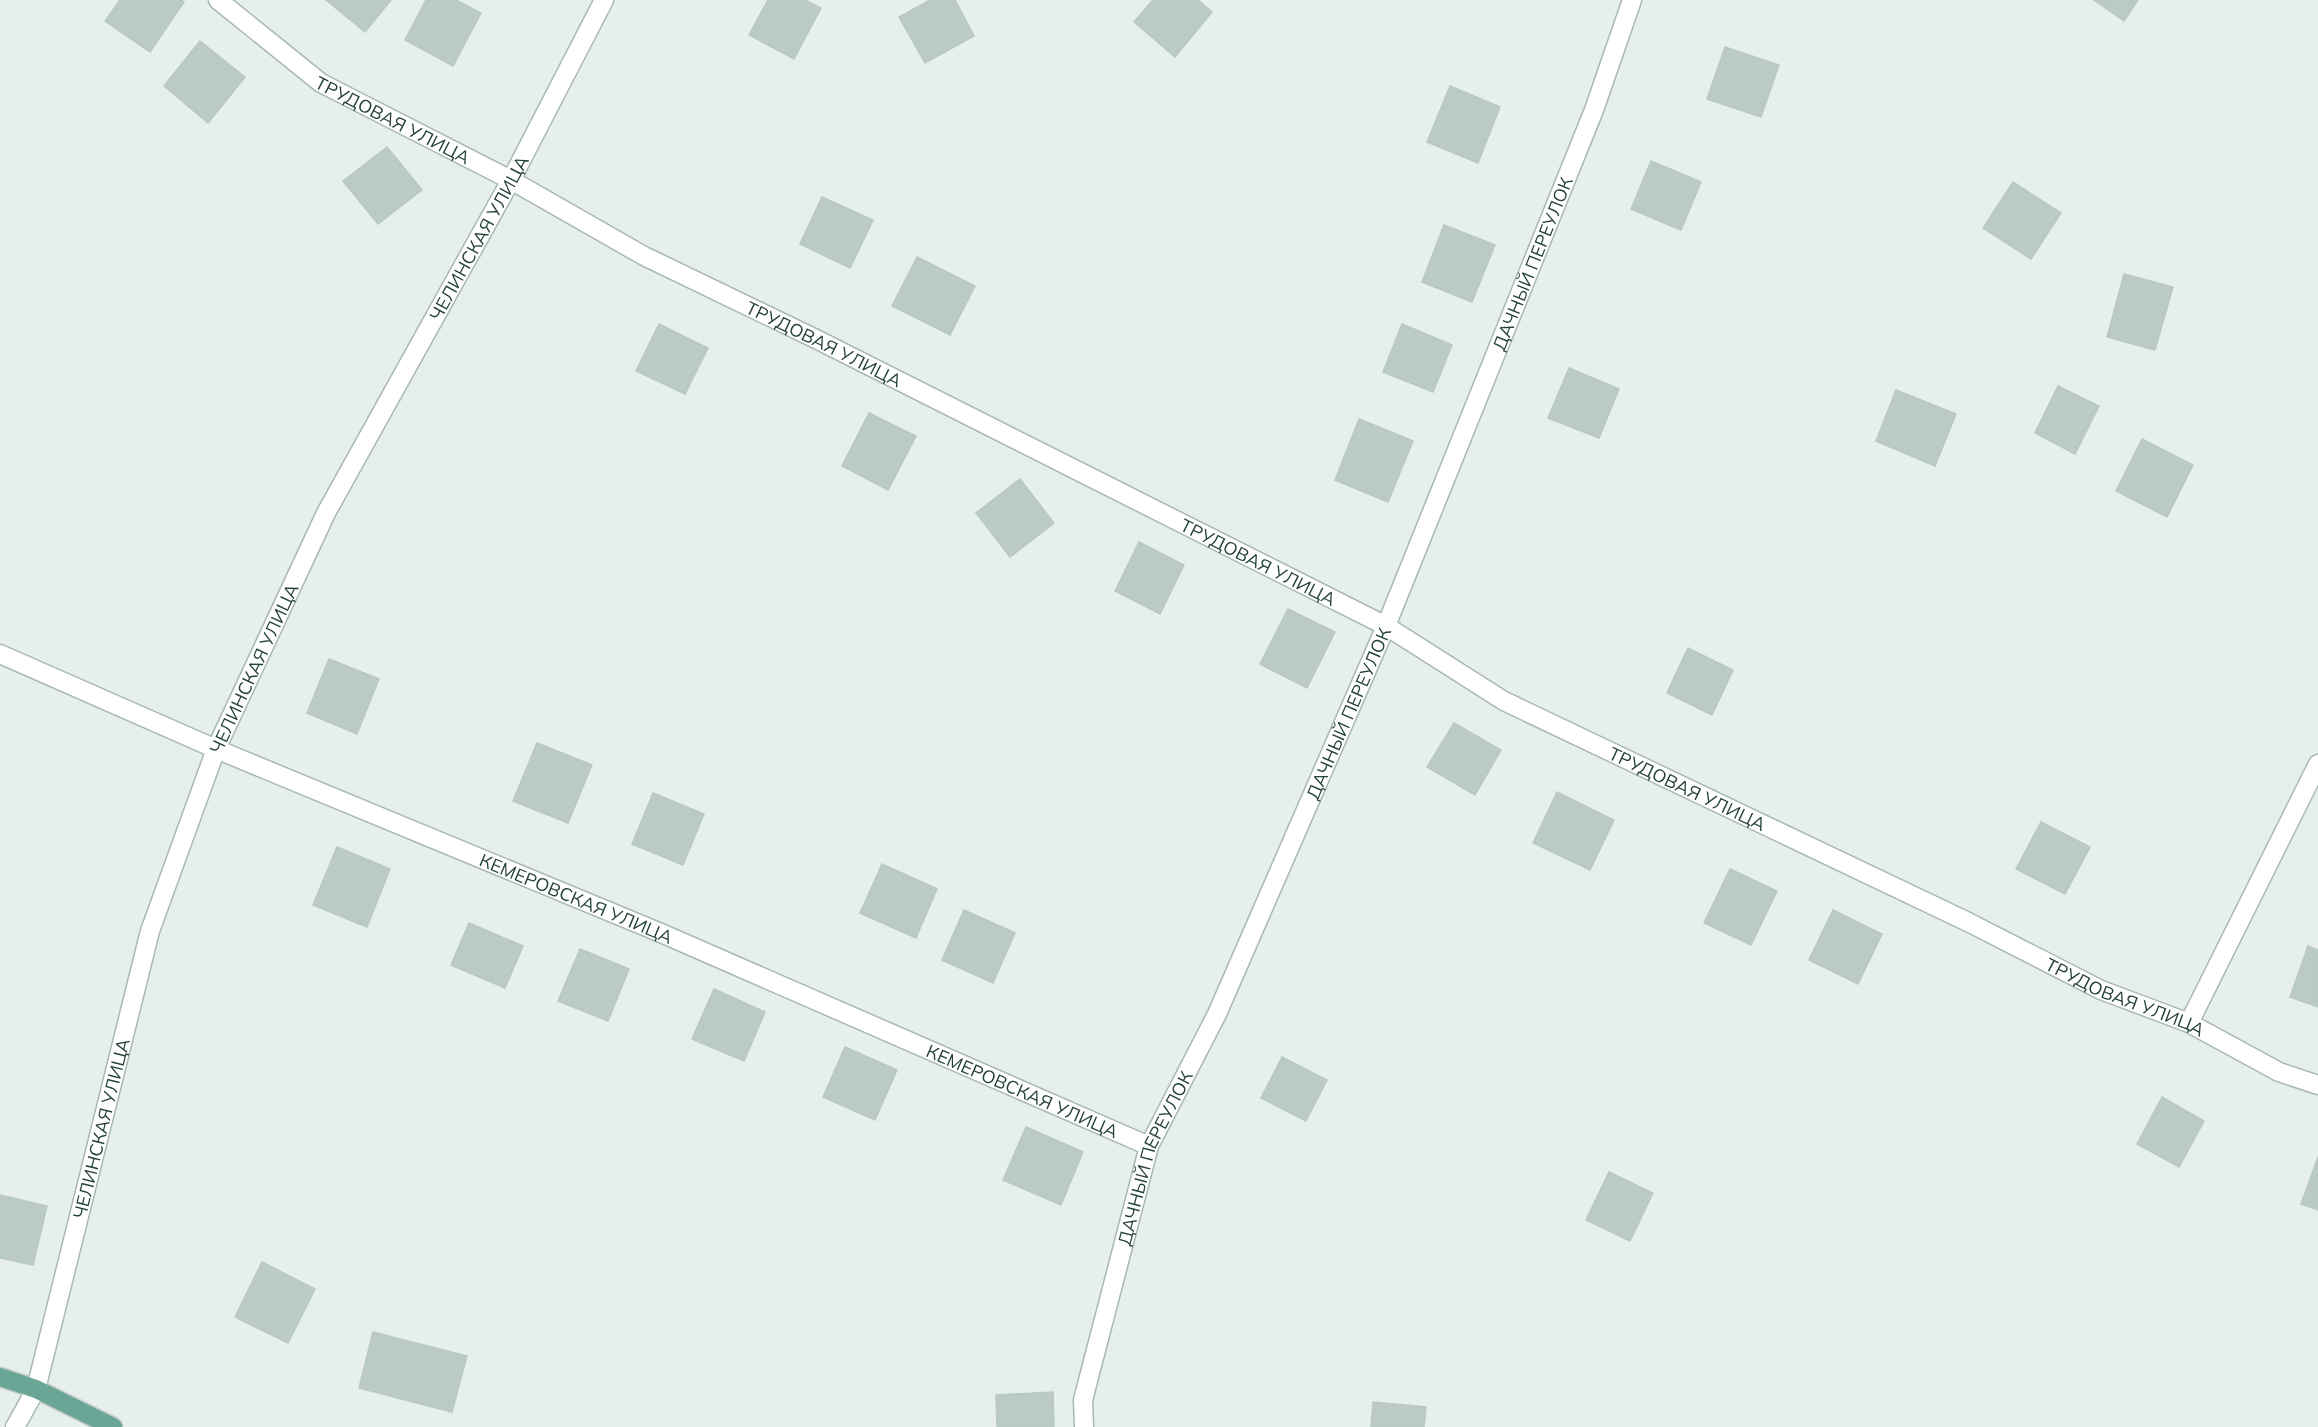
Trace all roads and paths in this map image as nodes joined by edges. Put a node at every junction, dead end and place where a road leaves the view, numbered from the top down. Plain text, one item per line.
1 (218, 0) edge
2 (604, 0) edge
3 (1632, 0) edge
4 (511, 180) junction
5 (1386, 626) junction
6 (0, 654) edge
7 (216, 749) junction
8 (2318, 764) edge
9 (2189, 1023) junction
10 (2318, 1085) edge
11 (1149, 1146) junction
12 (0, 1377) edge
13 (36, 1389) junction
14 (15, 1427) edge
15 (113, 1427) edge
16 (1084, 1427) edge

1 - 4 street, ТРУДОВАЯ УЛИЦА
2 - 4 street, ЧЕЛИНСКАЯ УЛИЦА
3 - 5 street, ДАЧНЫЙ ПЕРЕУЛОК
4 - 5 street, ТРУДОВАЯ УЛИЦА
4 - 7 street, ЧЕЛИНСКАЯ УЛИЦА
5 - 9 street, ТРУДОВАЯ УЛИЦА
5 - 11 street, ДАЧНЫЙ ПЕРЕУЛОК
6 - 7 street, КЕМЕРОВСКАЯ УЛИЦА
7 - 11 street, КЕМЕРОВСКАЯ УЛИЦА
7 - 13 street, ЧЕЛИНСКАЯ УЛИЦА
8 - 9 street
9 - 10 street, ТРУДОВАЯ УЛИЦА
11 - 16 street, ДАЧНЫЙ ПЕРЕУЛОК
12 - 13 main road
13 - 14 street, ЧЕЛИНСКАЯ УЛИЦА
13 - 15 main road

